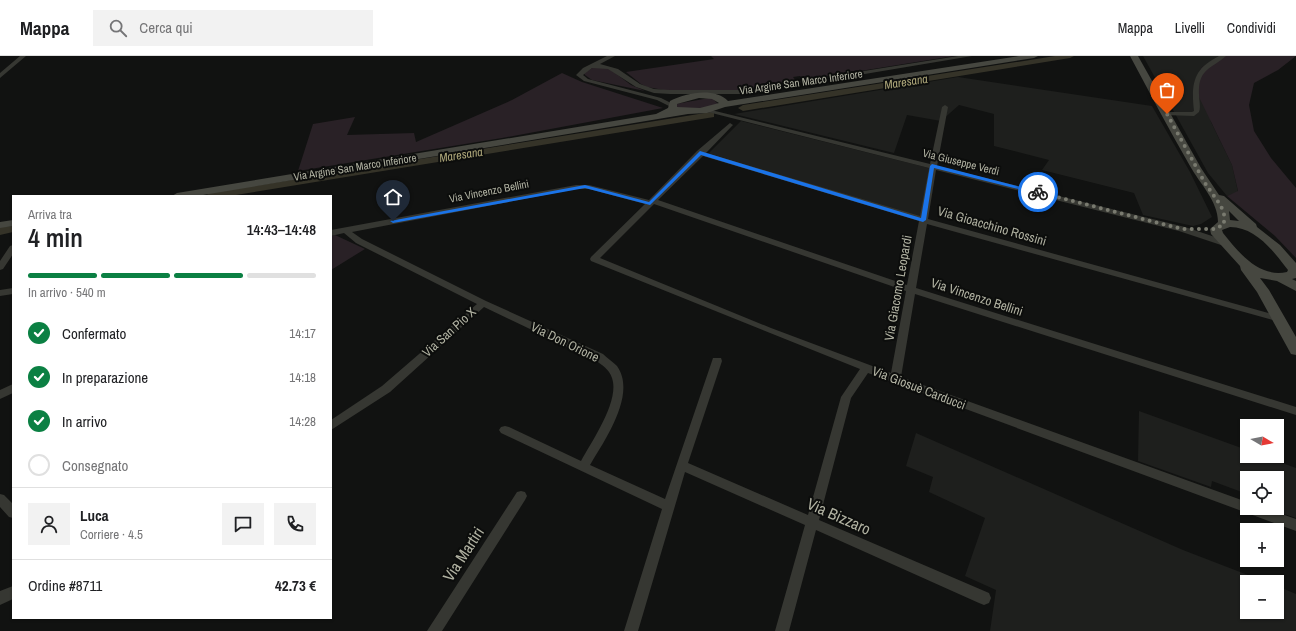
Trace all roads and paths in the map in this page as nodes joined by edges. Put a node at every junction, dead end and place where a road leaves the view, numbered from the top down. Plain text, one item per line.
1 (23, 56) edge
2 (612, 56) edge
3 (969, 56) edge
4 (999, 56) edge
5 (1034, 56) edge
6 (1223, 56) edge
7 (1134, 58) edge
8 (591, 66) junction
9 (973, 66) junction
10 (0, 76) edge
11 (634, 92) junction
12 (682, 99) junction
13 (721, 103) junction
14 (672, 107) junction
15 (945, 107) dead end
16 (703, 110) junction
17 (685, 112) junction
18 (1167, 114) junction
19 (734, 117) junction
20 (652, 119) junction
21 (730, 125) dead end
22 (700, 153) junction
23 (932, 166) junction
24 (1209, 188) junction
25 (183, 195) edge
26 (651, 202) junction
27 (923, 220) junction
28 (12, 223) edge
29 (0, 225) edge
30 (1220, 226) junction
31 (1182, 229) junction
32 (347, 230) junction
33 (1258, 232) junction
34 (332, 233) edge
35 (1224, 243) junction
36 (12, 249) edge
37 (1242, 263) junction
38 (0, 267) edge
39 (1295, 270) edge
40 (1277, 277) junction
41 (1296, 287) edge
42 (912, 290) junction
43 (1263, 290) junction
44 (12, 291) edge
45 (0, 293) edge
46 (482, 303) junction
47 (1280, 319) junction
48 (1296, 350) edge
49 (717, 361) dead end
50 (866, 368) junction
51 (895, 379) junction
52 (12, 389) edge
53 (0, 395) edge
54 (1296, 411) edge
55 (332, 425) edge
56 (505, 430) dead end
57 (681, 465) junction
58 (584, 467) junction
59 (521, 496) dead end
60 (0, 499) edge
61 (1240, 505) edge
62 (668, 506) junction
63 (12, 512) edge
64 (1268, 515) edge
65 (811, 522) junction
66 (1296, 525) edge
67 (12, 592) edge
68 (0, 598) edge
69 (984, 598) dead end
70 (434, 631) edge
71 (631, 631) edge
72 (782, 631) edge

1 - 10 street
2 - 8 street
3 - 8 street, Via Argine San Marco Inferiore
4 - 9 street
5 - 9 street, Via Argine San Marco Inferiore
6 - 18 street
7 - 18 street
8 - 11 street, Via Argine San Marco Inferiore
9 - 13 street, Via Argine San Marco Inferiore
11 - 12 street, Via Argine San Marco Inferiore
11 - 14 street, Via Argine San Marco Inferiore
12 - 13 street, Via Argine San Marco Inferiore
12 - 14 street, Via Argine San Marco Inferiore
13 - 16 street, Via Argine San Marco Inferiore
13 - 19 street, Via Giuseppe Verdi
14 - 17 street, Via Argine San Marco Inferiore
14 - 20 street, Via Argine San Marco Inferiore
15 - 23 street, Via Giacomo Leopardi
16 - 17 street, Via Argine San Marco Inferiore
16 - 19 street, Via Giuseppe Verdi
17 - 20 street, Via Argine San Marco Inferiore
18 - 24 street
19 - 23 street, Via Giuseppe Verdi
20 - 25 street, Via Argine San Marco Inferiore
21 - 22 street
22 - 26 street
22 - 27 street, Via Gioacchino Rossini
23 - 27 street, Via Giacomo Leopardi
23 - 31 street, Via Giuseppe Verdi
24 - 30 street
24 - 33 street
26 - 32 street, Via Vincenzo Bellini
26 - 42 street, Via Vincenzo Bellini
26 - 50 street, Via Giosuè Carducci
27 - 42 street, Via Giacomo Leopardi
27 - 47 street, Via Gioacchino Rossini
28 - 29 street
30 - 31 street, Via Giuseppe Verdi
30 - 33 street
30 - 35 street
31 - 35 street, Via Giuseppe Verdi
32 - 34 street, Via Vincenzo Bellini
32 - 46 street, Via San Pio X
33 - 39 street
35 - 37 street
36 - 38 street
37 - 40 street
37 - 43 street
39 - 40 street
40 - 41 street
40 - 43 street
42 - 51 street, Via Giacomo Leopardi
42 - 54 street, Via Vincenzo Bellini
43 - 47 street
44 - 45 street
46 - 55 street, Via San Pio X
46 - 58 street, Via Don Orione
47 - 48 street
49 - 57 street
50 - 51 street, Via Giosuè Carducci
50 - 65 street
51 - 61 street, Via Giosuè Carducci
52 - 53 street
56 - 58 street
57 - 62 street
57 - 65 street, Via Bizzaro
58 - 62 street
59 - 70 street, Via Martiri
60 - 63 street
62 - 71 street
64 - 66 street, Via Giosuè Carducci
65 - 69 street, Via Bizzaro
65 - 72 street
67 - 68 street

